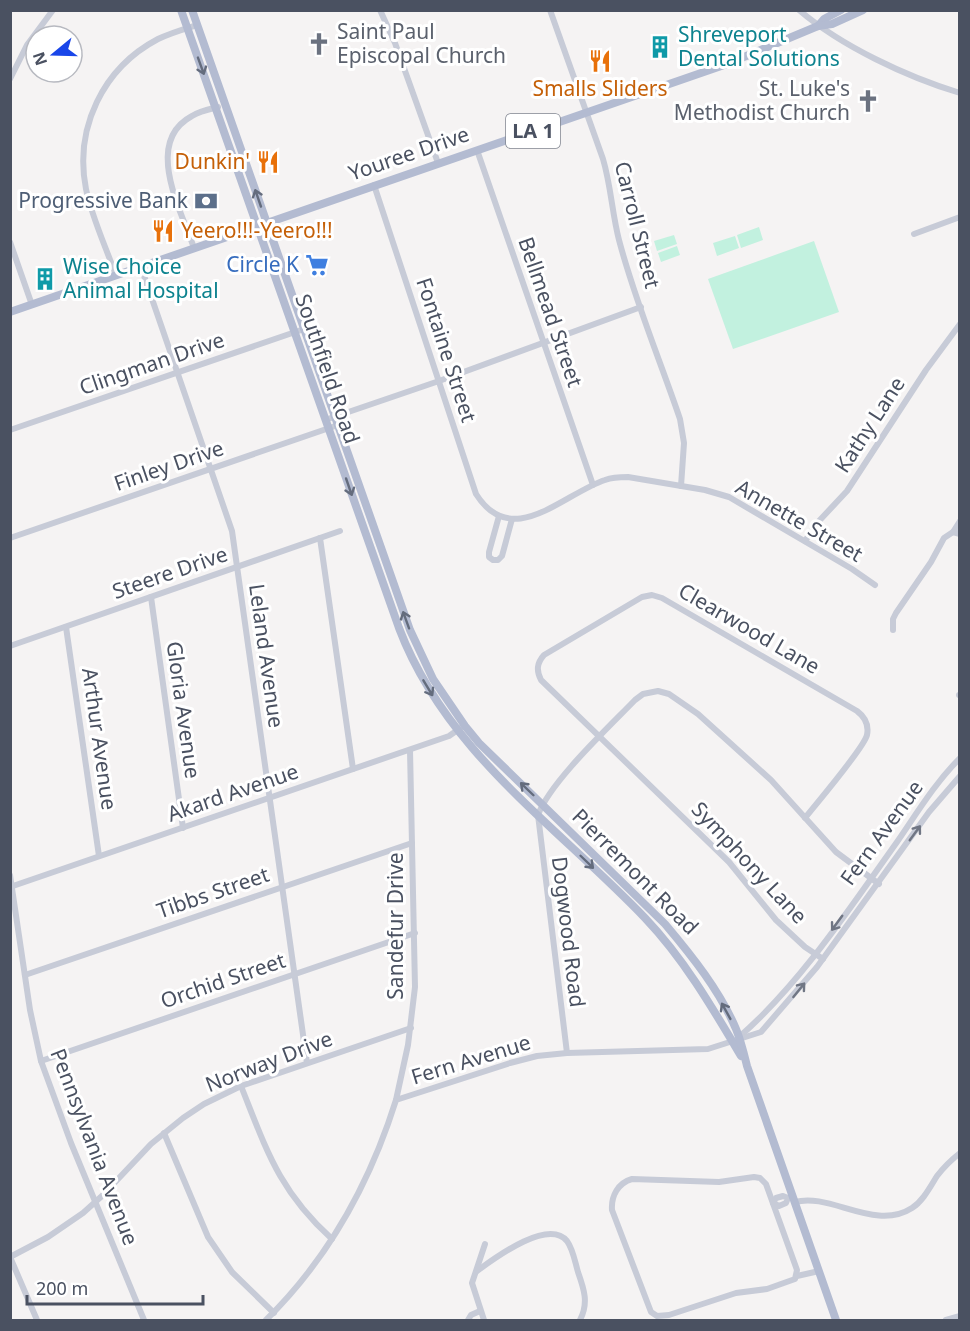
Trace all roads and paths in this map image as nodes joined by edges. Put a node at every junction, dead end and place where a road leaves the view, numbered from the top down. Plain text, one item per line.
1 (53, 10) edge
2 (181, 10) edge
3 (192, 10) edge
4 (380, 10) edge
5 (550, 10) edge
6 (799, 10) edge
7 (841, 10) edge
8 (863, 10) edge
9 (197, 25) junction
10 (818, 26) junction
11 (187, 28) junction
12 (10, 79) edge
13 (960, 93) edge
14 (225, 105) junction
15 (216, 108) junction
16 (587, 112) junction
17 (230, 119) junction
18 (220, 122) junction
19 (477, 150) junction
20 (438, 163) junction
21 (374, 185) junction
22 (960, 217) edge
23 (267, 224) junction
24 (257, 227) junction
25 (914, 234) dead end
26 (10, 242) edge
27 (194, 248) junction
28 (141, 267) junction
29 (116, 276) junction
30 (32, 305) junction
31 (641, 308) junction
32 (10, 312) edge
33 (960, 324) edge
34 (304, 328) junction
35 (294, 332) junction
36 (543, 342) junction
37 (177, 373) junction
38 (439, 381) junction
39 (325, 420) junction
40 (337, 421) junction
41 (328, 428) junction
42 (10, 430) edge
43 (210, 469) junction
44 (593, 485) junction
45 (681, 486) junction
46 (500, 516) junction
47 (512, 519) junction
48 (960, 521) edge
49 (372, 522) junction
50 (362, 525) junction
51 (340, 531) dead end
52 (956, 533) edge
53 (10, 538) edge
54 (320, 538) junction
55 (805, 541) junction
56 (237, 567) junction
57 (394, 585) junction
58 (875, 585) dead end
59 (385, 588) junction
60 (151, 597) junction
61 (66, 627) junction
62 (893, 630) dead end
63 (10, 646) edge
64 (425, 663) junction
65 (416, 667) junction
66 (465, 726) junction
67 (457, 731) junction
68 (600, 737) junction
69 (410, 750) junction
70 (960, 758) edge
71 (353, 769) junction
72 (960, 776) edge
73 (270, 797) junction
74 (542, 804) junction
75 (538, 815) junction
76 (805, 818) junction
77 (183, 828) junction
78 (568, 829) junction
79 (561, 837) junction
80 (412, 843) junction
81 (99, 856) junction
82 (10, 875) edge
83 (870, 878) junction
84 (879, 884) junction
85 (11, 886) edge
86 (282, 887) junction
87 (651, 910) junction
88 (644, 916) junction
89 (415, 933) junction
90 (815, 954) junction
91 (823, 959) junction
92 (294, 974) junction
93 (25, 975) junction
94 (411, 1028) junction
95 (736, 1039) junction
96 (567, 1053) junction
97 (42, 1061) junction
98 (307, 1063) junction
99 (241, 1086) junction
100 (396, 1100) junction
101 (164, 1132) junction
102 (960, 1153) edge
103 (792, 1199) junction
104 (96, 1202) junction
105 (773, 1203) junction
106 (332, 1239) junction
107 (485, 1244) dead end
108 (10, 1257) edge
109 (477, 1270) junction
110 (819, 1270) junction
111 (797, 1276) junction
112 (480, 1311) junction
113 (274, 1313) junction
114 (960, 1316) edge
115 (37, 1320) edge
116 (144, 1320) edge
117 (266, 1320) edge
118 (468, 1320) edge
119 (484, 1320) edge
120 (580, 1320) edge
121 (836, 1320) edge
122 (946, 1320) edge

1 - 12 street
2 - 11 main road, Southfield Road
3 - 9 main road, Southfield Road
4 - 20 street
5 - 16 street, Carroll Street
6 - 10 street
7 - 10 main road, Youree Drive / LA 1
8 - 10 main road, Youree Drive / LA 1
9 - 11 street
9 - 14 main road, Southfield Road
10 - 13 street
10 - 16 main road, Youree Drive / LA 1
11 -> 15 main road, Southfield Road
11 - 29 street
14 - 15 street
14 - 17 main road, Southfield Road
15 - 18 main road, Southfield Road
15 - 27 street
16 - 19 main road, Youree Drive / LA 1
16 - 31 street, Carroll Street
17 - 18 street
23 -> 17 main road, Southfield Road
18 - 24 main road, Southfield Road
19 - 20 main road, Youree Drive / LA 1
19 - 36 street, Bellmead Street
20 - 21 main road, Youree Drive / LA 1
21 - 23 main road, Youree Drive / LA 1
21 - 38 street, Fontaine Street
22 - 25 street
23 - 24 main road, Youree Drive / LA 1
23 - 34 main road, Southfield Road
24 - 27 main road, Youree Drive / LA 1
24 - 35 main road, Southfield Road
26 - 30 street
27 - 28 main road, Youree Drive / LA 1
28 - 29 main road, Youree Drive / LA 1
28 - 37 street, Leland Avenue
29 - 30 main road, Youree Drive / LA 1
30 - 32 main road, Youree Drive / LA 1
31 - 36 street
31 - 45 street, Carroll Street
33 - 55 street, Kathy Lane
34 - 35 street, Clingman Drive
34 - 40 main road, Southfield Road
35 - 37 street, Clingman Drive
35 - 39 main road, Southfield Road
36 - 38 street
36 - 44 street, Bellmead Street
37 - 42 street, Clingman Drive
37 - 43 street, Leland Avenue
38 - 40 street
38 - 46 street, Fontaine Street
39 - 40 street
39 - 41 main road, Southfield Road
40 - 41 street, Finley Drive
40 - 49 main road, Southfield Road
41 - 43 street, Finley Drive
41 -> 50 main road, Southfield Road
43 - 53 street, Finley Drive
43 - 56 street, Leland Avenue
44 - 45 street, Annette Street
44 - 47 street, Annette Street
45 - 55 street, Annette Street
46 - 47 street, Annette Street
46 - 47 street
48 - 52 street
49 - 50 main road
49 - 57 main road, Southfield Road
50 - 59 main road, Southfield Road
51 - 54 street, Steere Drive
52 - 62 street
54 - 56 street, Steere Drive
54 - 71 street
55 - 58 street, Annette Street
56 - 60 street, Steere Drive
56 - 73 street, Leland Avenue
57 - 59 main road
64 -> 57 main road, Southfield Road
59 - 65 main road, Southfield Road
60 - 61 street, Steere Drive
60 - 77 street, Gloria Avenue
61 - 63 street, Steere Drive
61 - 81 street, Arthur Avenue
64 - 65 main road
64 - 66 main road, Southfield Road
65 -> 67 main road, Southfield Road
66 - 67 street, Akard Avenue
74 -> 66 main road, Pierremont Road
67 - 69 street, Akard Avenue
67 - 75 main road, Pierremont Road
68 - 74 street
68 - 76 street
68 - 76 street, Clearwood Lane
68 - 90 street, Symphony Lane
69 - 71 street, Akard Avenue
69 - 80 street, Sandefur Drive
70 - 83 street, Fern Avenue
71 - 73 street, Akard Avenue
84 -> 72 street, Fern Avenue
73 - 77 street, Akard Avenue
73 - 86 street, Leland Avenue
74 - 75 street
74 - 78 main road, Pierremont Road
75 - 79 main road, Pierremont Road
75 - 96 street, Dogwood Road
76 - 83 street
77 - 81 street, Akard Avenue
78 - 79 main road
78 - 87 main road, Pierremont Road
79 -> 88 main road, Pierremont Road
80 - 86 street, Tibbs Street
80 - 89 street, Sandefur Drive
81 - 85 street, Akard Avenue
82 - 85 street, Pennsylvania Avenue
83 - 84 street
83 -> 90 street, Fern Avenue
84 - 91 street, Fern Avenue
85 - 93 street, Pennsylvania Avenue
86 - 92 street, Leland Avenue
86 - 93 street, Tibbs Street
87 - 88 main road
95 -> 87 main road, Pierremont Road
88 - 95 main road, Pierremont Road
89 - 92 street, Orchid Street
89 - 94 street, Sandefur Drive
90 - 91 street, Symphony Lane
90 - 95 street, Fern Avenue
95 -> 91 street, Fern Avenue
92 - 97 street, Orchid Street
92 - 98 street, Leland Avenue
93 - 97 street, Pennsylvania Avenue
94 - 98 street, Norway Drive
94 - 100 street, Sandefur Drive
95 - 96 street, Fern Avenue
95 - 103 main road, Pierremont Road
96 - 100 street, Fern Avenue
97 - 104 street, Pennsylvania Avenue
98 - 99 street, Norway Drive
99 - 101 street, Norway Drive
99 - 106 street
100 - 106 street, Fern Avenue
101 - 104 street, Norway Drive
101 - 113 street
102 - 103 street
103 - 105 street
103 - 110 main road, Pierremont Road
104 - 108 street, Norway Drive
104 - 116 street, Pennsylvania Avenue
105 - 111 street
105 - 111 street
106 - 113 street, Fern Avenue
107 - 109 street
108 - 115 street
109 - 112 street
109 - 120 street
110 - 111 street
110 - 121 main road, Pierremont Road
112 - 118 street
112 - 119 street
113 - 117 street, Fern Avenue
114 - 122 street

